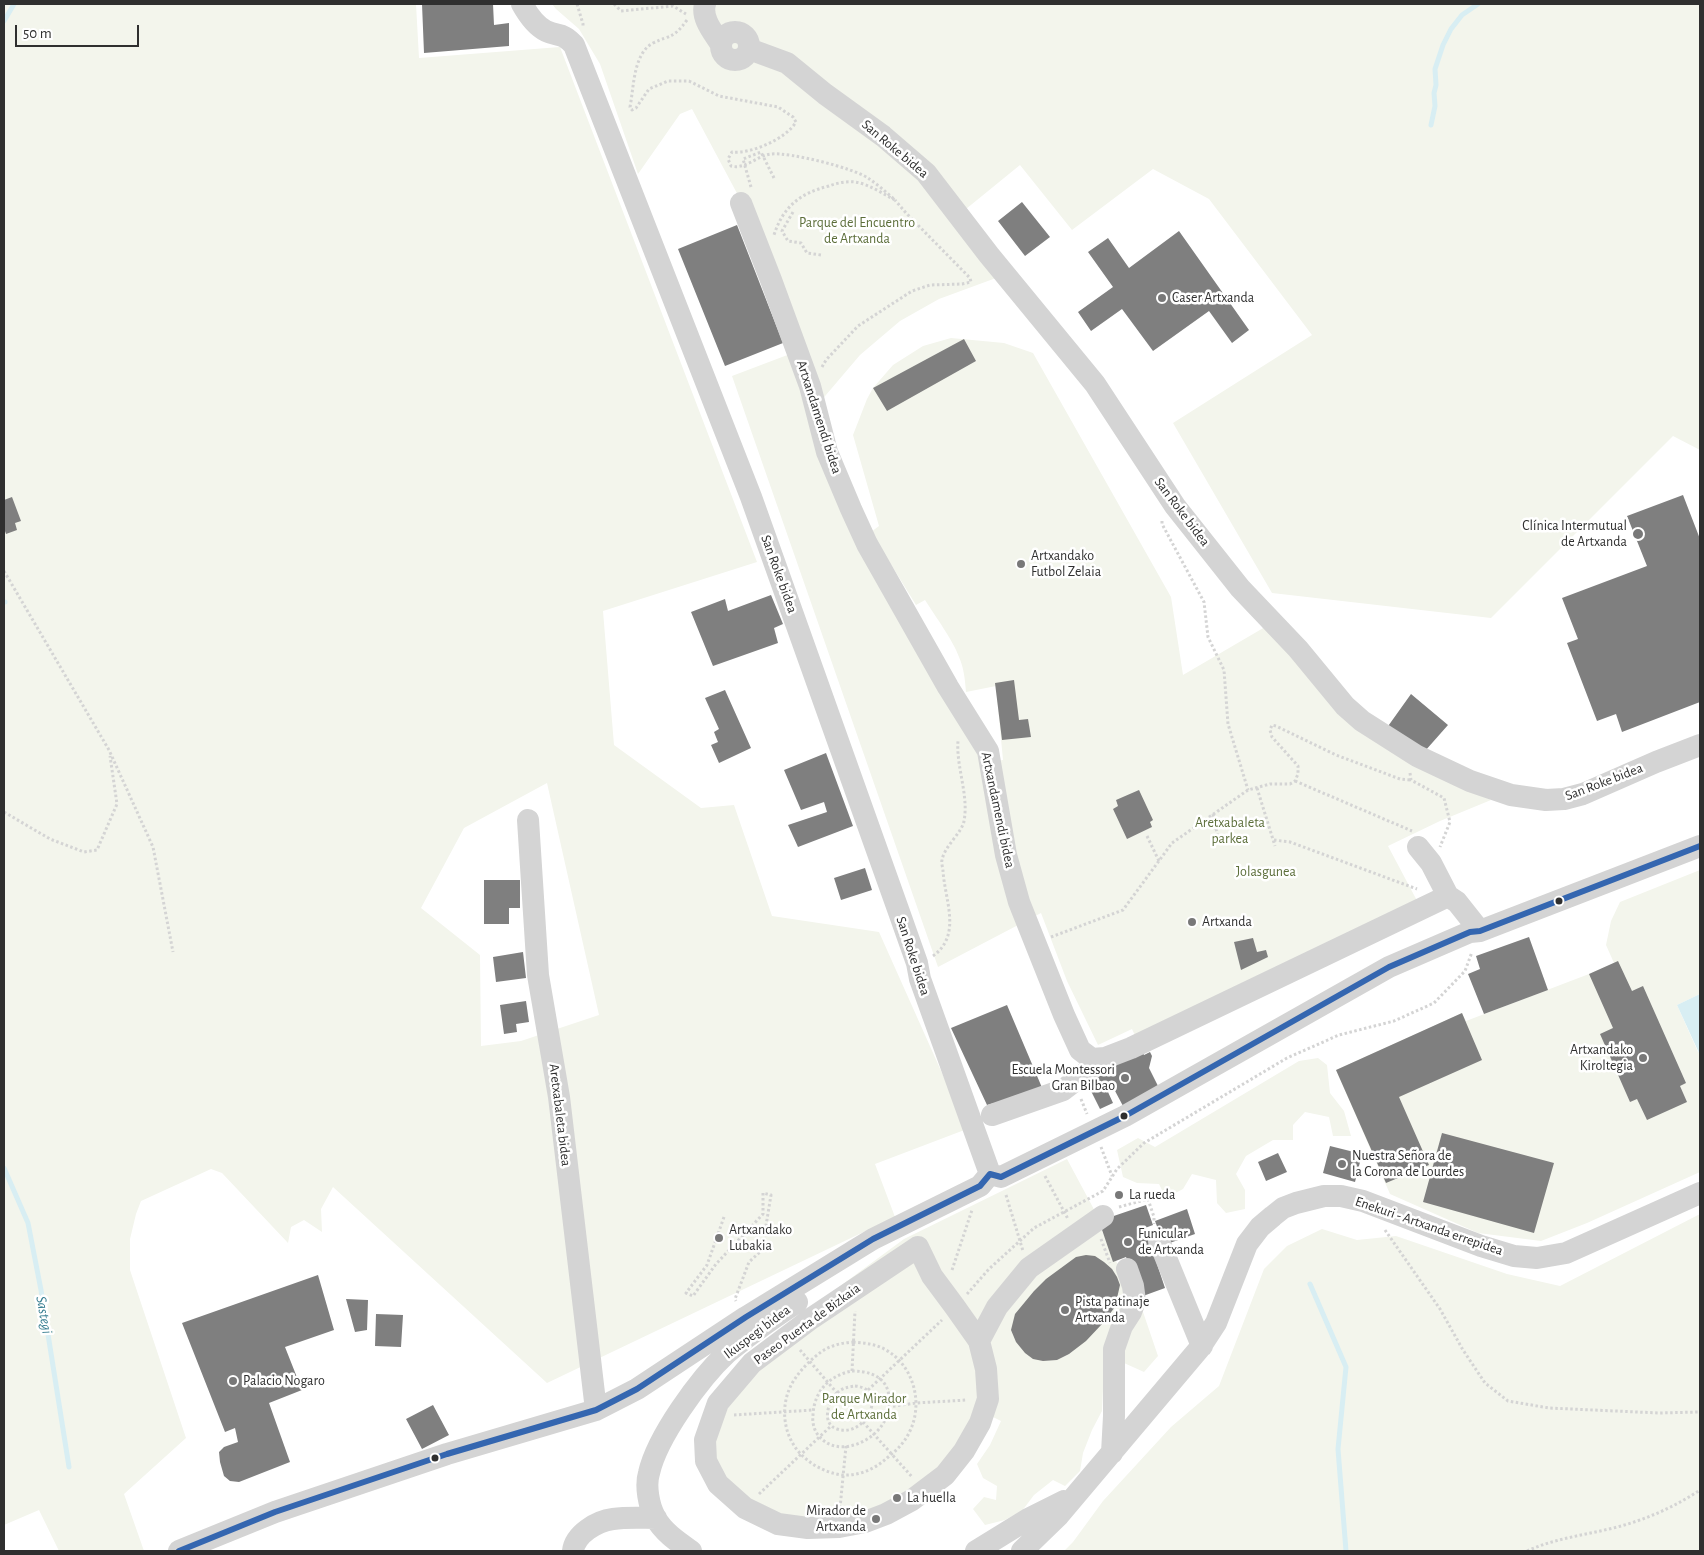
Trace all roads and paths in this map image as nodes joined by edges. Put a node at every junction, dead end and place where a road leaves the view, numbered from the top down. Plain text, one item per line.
1 (522, 4) edge
2 (614, 4) edge
3 (705, 4) edge
4 (775, 180) dead end
5 (746, 195) joint
6 (895, 200) junction
7 (793, 212) dead end
8 (821, 255) dead end
9 (764, 261) junction
10 (810, 386) junction
11 (1174, 506) junction
12 (4, 571) edge
13 (966, 715) junction
14 (1700, 745) edge
15 (109, 750) junction
16 (1411, 780) dead end
17 (1295, 781) junction
18 (1419, 784) dead end
19 (1257, 788) junction
20 (1248, 790) junction
21 (4, 812) edge
22 (1213, 814) junction
23 (528, 820) dead end
24 (1147, 836) dead end
25 (1218, 838) dead end
26 (1444, 838) junction
27 (1274, 840) junction
28 (1427, 845) junction
29 (1275, 846) dead end
30 (1700, 846) edge
31 (1159, 861) junction
32 (1408, 886) dead end
33 (1448, 896) junction
34 (1487, 928) junction
35 (1035, 943) junction
36 (173, 952) dead end
37 (917, 963) junction
38 (1105, 1058) junction
39 (1079, 1091) dead end
40 (1087, 1113) dead end
41 (992, 1115) dead end
42 (1100, 1145) dead end
43 (1037, 1160) junction
44 (1112, 1177) junction
45 (990, 1179) junction
46 (1700, 1193) edge
47 (1064, 1212) junction
48 (1103, 1216) junction
49 (724, 1217) dead end
50 (906, 1222) junction
51 (1384, 1229) dead end
52 (1020, 1241) junction
53 (1159, 1241) joint
54 (1127, 1269) joint
55 (856, 1288) junction
56 (735, 1299) dead end
57 (951, 1300) junction
58 (787, 1336) junction
59 (979, 1341) junction
60 (854, 1342) junction
61 (1200, 1348) junction
62 (899, 1360) junction
63 (810, 1362) junction
64 (852, 1371) junction
65 (881, 1378) junction
66 (827, 1382) junction
67 (868, 1390) junction
68 (837, 1393) junction
69 (988, 1399) junction
70 (916, 1403) junction
71 (888, 1407) junction
72 (596, 1410) junction
73 (813, 1410) junction
74 (784, 1412) junction
75 (1700, 1412) edge
76 (712, 1417) junction
77 (863, 1422) junction
78 (831, 1426) junction
79 (874, 1434) junction
80 (819, 1437) junction
81 (846, 1446) junction
82 (1112, 1453) junction
83 (892, 1454) junction
84 (800, 1455) junction
85 (843, 1475) junction
86 (1700, 1490) edge
87 (924, 1491) junction
88 (1076, 1495) junction
89 (744, 1508) junction
90 (656, 1518) junction
91 (839, 1526) junction
92 (178, 1551) edge
93 (573, 1551) edge
94 (691, 1551) edge
95 (976, 1551) edge
96 (1022, 1551) edge
97 (1527, 1551) edge

1 - 37 street, San Roke bidea
2 - 6 path
3 - 11 street, San Roke bidea
4 - 5 path, bridge
5 - 9 street, Artxandamendi bidea
6 - 9 path
6 - 10 path
7 - 8 path
9 - 10 street, Artxandamendi bidea
10 - 13 street, Artxandamendi bidea
11 - 14 street, San Roke bidea
11 - 20 path
12 - 15 path
13 - 35 street, Artxandamendi bidea
13 - 37 path
15 - 21 path
15 - 36 path
16 - 17 path
17 - 19 path
17 - 28 path
18 - 26 path
19 - 20 path
19 - 27 path
20 - 22 path
22 - 25 path
22 - 31 path
23 - 72 street, Aretxabaleta bidea
24 - 31 path
26 - 28 path
26 - 28 path
27 - 29 path
27 - 32 path
28 - 33 street
30 - 34 street
31 - 35 path
33 - 34 street
33 - 38 street
34 - 43 street
34 - 44 path
35 - 38 street, Artxandamendi bidea
37 - 45 street, San Roke bidea
38 - 41 street
39 - 40 path
42 - 44 path
43 - 45 street
43 - 47 path
44 - 47 path
45 - 50 street
45 - 52 path
45 - 57 path
46 - 61 street, Enekuri - Artxanda errepidea
47 - 52 path
48 - 53 path
48 - 54 path
48 - 59 street
49 - 56 path
50 - 72 street
50 - 90 street, Ikuspegi bidea
51 - 75 path
52 - 57 path
53 - 61 street
54 - 82 street
55 - 57 street, Paseo Puerta de Bizkaia
55 - 58 street, Paseo Puerta de Bizkaia
55 - 60 path
57 - 59 street, Paseo Puerta de Bizkaia
57 - 62 path
58 - 63 path
58 - 76 street, Paseo Puerta de Bizkaia
59 - 69 street, Paseo Puerta de Bizkaia
60 - 62 path
60 - 63 path
60 - 64 path
61 - 82 street, Enekuri - Artxanda errepidea
62 - 65 path
62 - 70 path
63 - 66 path
63 - 74 path
64 - 65 path
64 - 66 path
65 - 67 path
65 - 71 path
66 - 68 path
66 - 73 path
67 - 68 path
67 - 77 path
68 - 78 path
69 - 70 path
69 - 87 street, Paseo Puerta de Bizkaia
70 - 71 path
70 - 83 path
71 - 79 path
72 - 92 street
73 - 74 path
73 - 80 path
74 - 76 path
74 - 84 path
76 - 89 street, Paseo Puerta de Bizkaia
77 - 78 path
77 - 79 path
78 - 80 path
79 - 81 path
79 - 83 path
80 - 81 path
80 - 84 path
81 - 85 path
82 - 88 street
83 - 85 path
83 - 87 path
84 - 85 path
84 - 89 path
85 - 91 path
86 - 97 path
87 - 91 street, Paseo Puerta de Bizkaia
88 - 95 street
88 - 96 street
89 - 91 street, Paseo Puerta de Bizkaia
90 - 93 street
90 - 94 street, Ikuspegi bidea

